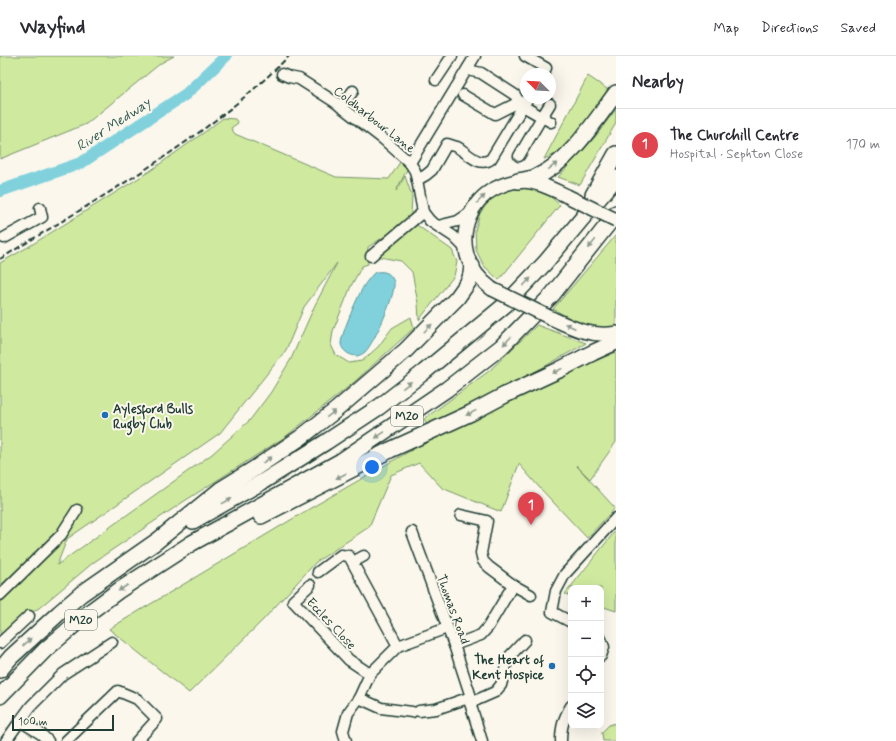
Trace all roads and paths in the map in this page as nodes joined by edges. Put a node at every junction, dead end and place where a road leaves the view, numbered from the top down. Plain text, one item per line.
1 (452, 56) edge
2 (475, 56) edge
3 (525, 56) edge
4 (468, 68) junction
5 (546, 68) edge
6 (282, 74) dead end
7 (436, 80) dead end
8 (353, 91) dead end
9 (616, 93) edge
10 (463, 95) dead end
11 (520, 99) edge
12 (520, 103) edge
13 (522, 104) edge
14 (526, 104) edge
15 (550, 104) dead end
16 (341, 108) junction
17 (547, 120) junction
18 (616, 154) edge
19 (519, 156) dead end
20 (410, 163) junction
21 (616, 178) edge
22 (417, 180) junction
23 (518, 181) junction
24 (40, 208) dead end
25 (423, 212) junction
26 (470, 213) junction
27 (616, 213) edge
28 (616, 220) edge
29 (438, 226) junction
30 (576, 226) junction
31 (1, 236) edge
32 (465, 248) junction
33 (371, 256) dead end
34 (472, 266) junction
35 (616, 333) edge
36 (616, 336) edge
37 (616, 342) edge
38 (592, 353) junction
39 (77, 510) dead end
40 (461, 515) dead end
41 (616, 518) edge
42 (412, 532) dead end
43 (157, 541) junction
44 (364, 556) dead end
45 (353, 562) junction
46 (155, 567) junction
47 (318, 572) dead end
48 (513, 584) junction
49 (310, 586) dead end
50 (0, 595) edge
51 (531, 595) dead end
52 (29, 616) dead end
53 (569, 621) edge
54 (447, 628) junction
55 (525, 640) dead end
56 (112, 642) dead end
57 (0, 643) edge
58 (454, 645) junction
59 (398, 646) junction
60 (0, 670) edge
61 (370, 674) junction
62 (0, 696) edge
63 (359, 698) junction
64 (470, 700) junction
65 (568, 711) edge
66 (20, 721) junction
67 (340, 735) edge
68 (6, 741) edge
69 (48, 741) edge
70 (66, 741) edge
71 (137, 741) edge
72 (482, 741) edge
73 (561, 741) edge

1 - 7 street
2 - 4 street
3 - 5 street
4 - 11 street
4 - 20 street
6 - 16 street, Coldharbour Lane
8 - 16 street
23 -> 9 highway
10 - 12 street
13 - 22 street
14 - 17 street
15 - 17 street
16 - 20 street, Coldharbour Lane
17 - 19 street
18 - 30 highway, M20
20 - 22 street, Coldharbour Lane
21 - 30 highway, M20
22 - 25 street, Coldharbour Lane
26 -> 23 main road
23 - 28 main road, bridge
24 - 31 street
25 - 29 street
25 - 33 street
26 - 29 street
26 - 32 main road
27 -> 46 highway, M20
29 - 32 street
43 -> 30 highway, M20
32 - 34 main road
35 -> 34 main road, bridge
43 -> 34 highway, M20
36 - 38 highway, M20
37 - 38 highway, M20
38 -> 46 highway, M20
39 - 50 street
40 - 48 street
41 - 53 street
42 - 54 street, Thomas Road
60 -> 43 highway, M20
44 - 45 street
45 - 47 street
45 - 59 street
46 -> 62 highway, M20
48 - 51 street
48 - 58 street
49 - 61 street, Eccles Close
52 - 57 street
54 - 58 street, Thomas Road
54 - 59 street
55 - 64 street
56 - 66 street
58 - 64 street, Thomas Road
59 - 61 street
61 - 63 street
63 - 64 street
63 - 67 street
64 - 72 street, Thomas Road
65 - 73 street
66 - 68 street
66 - 69 street
70 - 71 street

